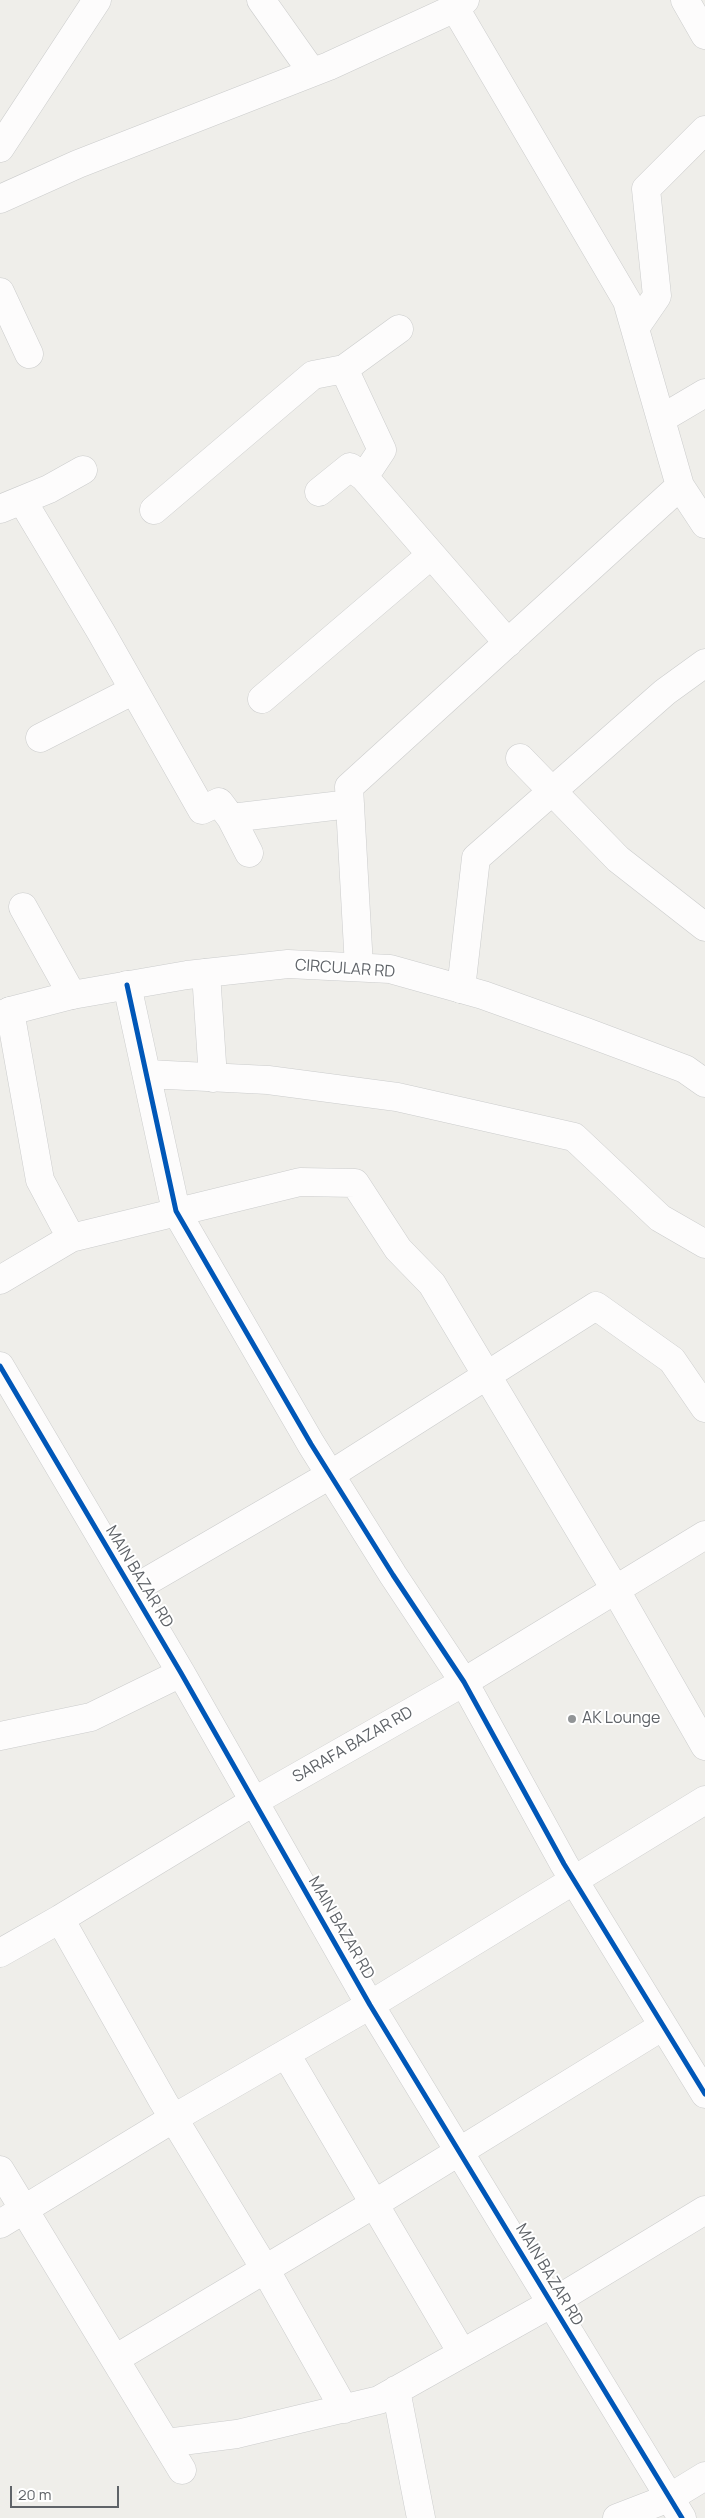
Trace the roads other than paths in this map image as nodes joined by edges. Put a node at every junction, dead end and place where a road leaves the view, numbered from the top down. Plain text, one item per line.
1 (98, 0) edge
2 (261, 0) edge
3 (685, 0) edge
4 (460, 4) edge
5 (705, 35) edge
6 (312, 72) junction
7 (705, 130) edge
8 (0, 148) edge
9 (0, 199) edge
10 (0, 292) edge
11 (635, 328) junction
12 (399, 329) dead end
13 (8, 331) edge
14 (29, 354) dead end
15 (344, 369) junction
16 (705, 393) edge
17 (661, 419) junction
18 (83, 470) dead end
19 (364, 478) junction
20 (680, 486) junction
21 (319, 492) dead end
22 (11, 505) edge
23 (154, 510) dead end
24 (705, 524) edge
25 (431, 555) junction
26 (508, 643) junction
27 (705, 662) edge
28 (134, 690) junction
29 (262, 699) dead end
30 (40, 738) dead end
31 (520, 758) dead end
32 (552, 790) junction
33 (350, 804) junction
34 (231, 818) junction
35 (249, 853) dead end
36 (23, 908) dead end
37 (705, 927) edge
38 (359, 968) junction
39 (206, 973) junction
40 (127, 985) junction
41 (461, 989) junction
42 (72, 995) junction
43 (5, 1013) edge
44 (147, 1074) junction
45 (213, 1078) junction
46 (705, 1084) edge
47 (176, 1210) junction
48 (71, 1238) junction
49 (705, 1244) edge
50 (0, 1280) edge
51 (0, 1366) edge
52 (487, 1375) junction
53 (705, 1408) edge
54 (330, 1475) junction
55 (705, 1535) edge
56 (615, 1589) junction
57 (132, 1590) junction
58 (181, 1673) junction
59 (464, 1682) junction
60 (0, 1736) edge
61 (705, 1746) edge
62 (705, 1800) edge
63 (253, 1802) junction
64 (574, 1881) junction
65 (60, 1919) junction
66 (0, 1953) edge
67 (370, 2005) junction
68 (663, 2026) junction
69 (286, 2054) junction
70 (705, 2094) edge
71 (174, 2118) junction
72 (459, 2152) junction
73 (0, 2170) edge
74 (374, 2204) junction
75 (25, 2210) junction
76 (705, 2210) edge
77 (0, 2224) edge
78 (265, 2269) junction
79 (552, 2303) junction
80 (462, 2353) junction
81 (115, 2359) junction
82 (396, 2390) junction
83 (344, 2410) junction
84 (166, 2443) junction
85 (182, 2470) dead end
86 (705, 2476) edge
87 (676, 2508) edge
88 (421, 2518) edge
89 (617, 2518) edge

1 - 8 street
2 - 6 street
3 - 5 street
4 - 6 street
4 - 11 street
6 - 9 street
7 - 11 street
10 - 13 street
11 - 17 street
12 - 15 street
13 - 14 street
15 - 19 street
15 - 23 street
16 - 17 street
17 - 20 street
18 - 22 street
19 - 21 street
19 - 25 street
20 - 24 street
20 - 26 street
22 - 28 street
25 - 26 street
25 - 29 street
26 - 33 street
27 - 32 street
28 - 30 street
28 - 34 street
31 - 32 street
32 - 37 street
32 - 41 street
33 - 34 street
33 - 38 street
34 - 35 street
36 - 42 street
38 - 39 street, CIRCULAR RD
38 - 41 street, CIRCULAR RD
39 - 40 street, CIRCULAR RD
39 - 45 street
40 - 42 street, CIRCULAR RD
40 - 44 street
41 - 46 street, CIRCULAR RD
42 - 43 street, CIRCULAR RD
43 - 48 street
44 - 45 street
44 - 47 street
45 - 49 street
47 - 48 street
47 - 52 street
47 - 54 street
48 - 50 street
51 - 57 street, MAIN BAZAR RD
52 - 53 street
52 - 54 street
52 - 56 street
54 - 57 street
54 - 59 street
55 - 56 street, SARAFA BAZAR RD
56 - 59 street, SARAFA BAZAR RD
56 - 61 street
57 - 58 street, MAIN BAZAR RD
58 - 60 street
58 - 63 street, MAIN BAZAR RD
59 - 63 street, SARAFA BAZAR RD
59 - 64 street
62 - 64 street
63 - 65 street, SARAFA BAZAR RD
63 - 67 street, MAIN BAZAR RD
64 - 67 street
64 - 68 street
65 - 66 street, SARAFA BAZAR RD
65 - 71 street
67 - 69 street
67 - 72 street, MAIN BAZAR RD
68 - 70 street
68 - 72 street
69 - 71 street
69 - 74 street
71 - 75 street
71 - 78 street
72 - 74 street
72 - 79 street, MAIN BAZAR RD
73 - 75 street
74 - 78 street
74 - 80 street
75 - 77 street
75 - 81 street
76 - 79 street
78 - 81 street
78 - 83 street
79 - 80 street
79 - 87 street, MAIN BAZAR RD
80 - 82 street
81 - 84 street
82 - 83 street
82 - 88 street
83 - 84 street
84 - 85 street
86 - 87 street
87 - 89 street

